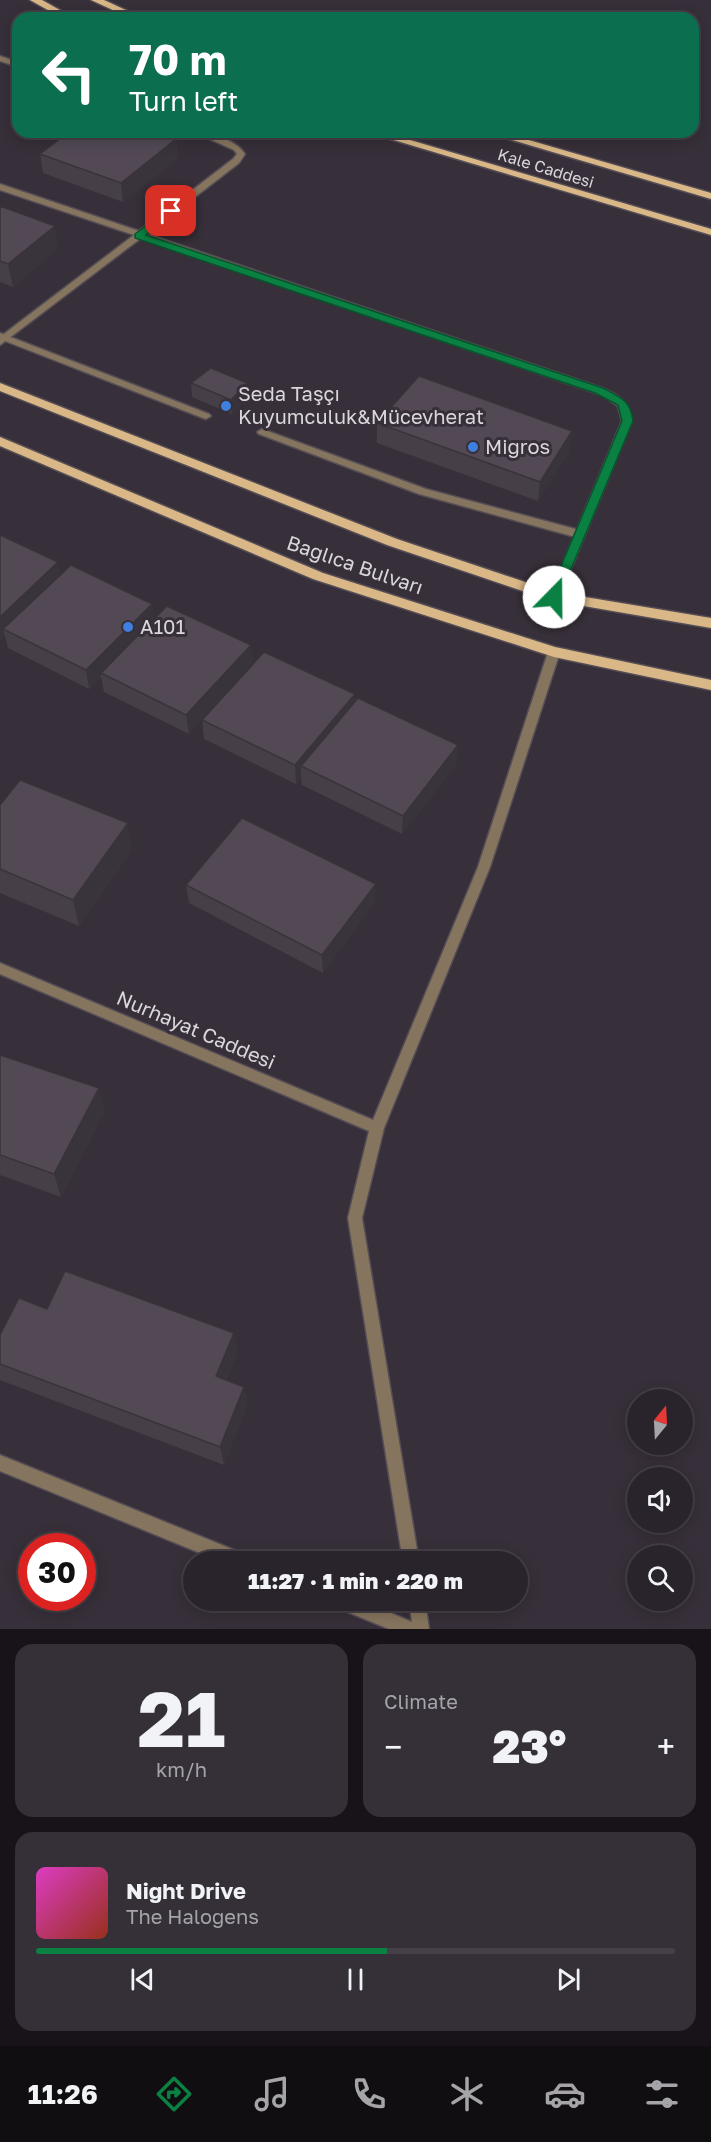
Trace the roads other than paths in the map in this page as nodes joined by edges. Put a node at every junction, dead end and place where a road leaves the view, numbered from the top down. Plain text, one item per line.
1 (35, 0) edge
2 (96, 0) edge
3 (58, 12) edge
4 (124, 12) edge
5 (213, 138) edge
6 (392, 138) edge
7 (511, 138) edge
8 (0, 187) edge
9 (711, 196) edge
10 (711, 232) edge
11 (139, 236) junction
12 (2, 339) edge
13 (0, 387) edge
14 (206, 416) dead end
15 (262, 432) dead end
16 (0, 441) edge
17 (579, 534) junction
18 (554, 597) junction
19 (711, 623) edge
20 (554, 652) junction
21 (711, 685) edge
22 (0, 968) edge
23 (377, 1128) junction
24 (0, 1463) edge
25 (216, 1551) edge
26 (409, 1551) edge
27 (366, 1611) edge
28 (419, 1611) edge
29 (409, 1629) edge
30 (421, 1629) edge

1 - 3 main road
2 - 4 main road
5 - 11 street
6 - 10 main road, Kale Caddesi
7 - 9 main road, Kale Caddesi
8 - 11 street
11 - 12 street
11 - 17 street
12 - 14 street
13 - 18 main road, Bağlıca Bulvarı
15 - 17 street
16 - 20 main road, Bağlıca Bulvarı
17 - 18 street
18 - 19 main road, Bağlıca Bulvarı
20 - 21 main road, Bağlıca Bulvarı
20 - 23 street
22 - 23 street, Nurhayat Caddesi
23 - 26 street
24 - 25 street
27 - 29 street
28 - 30 street

